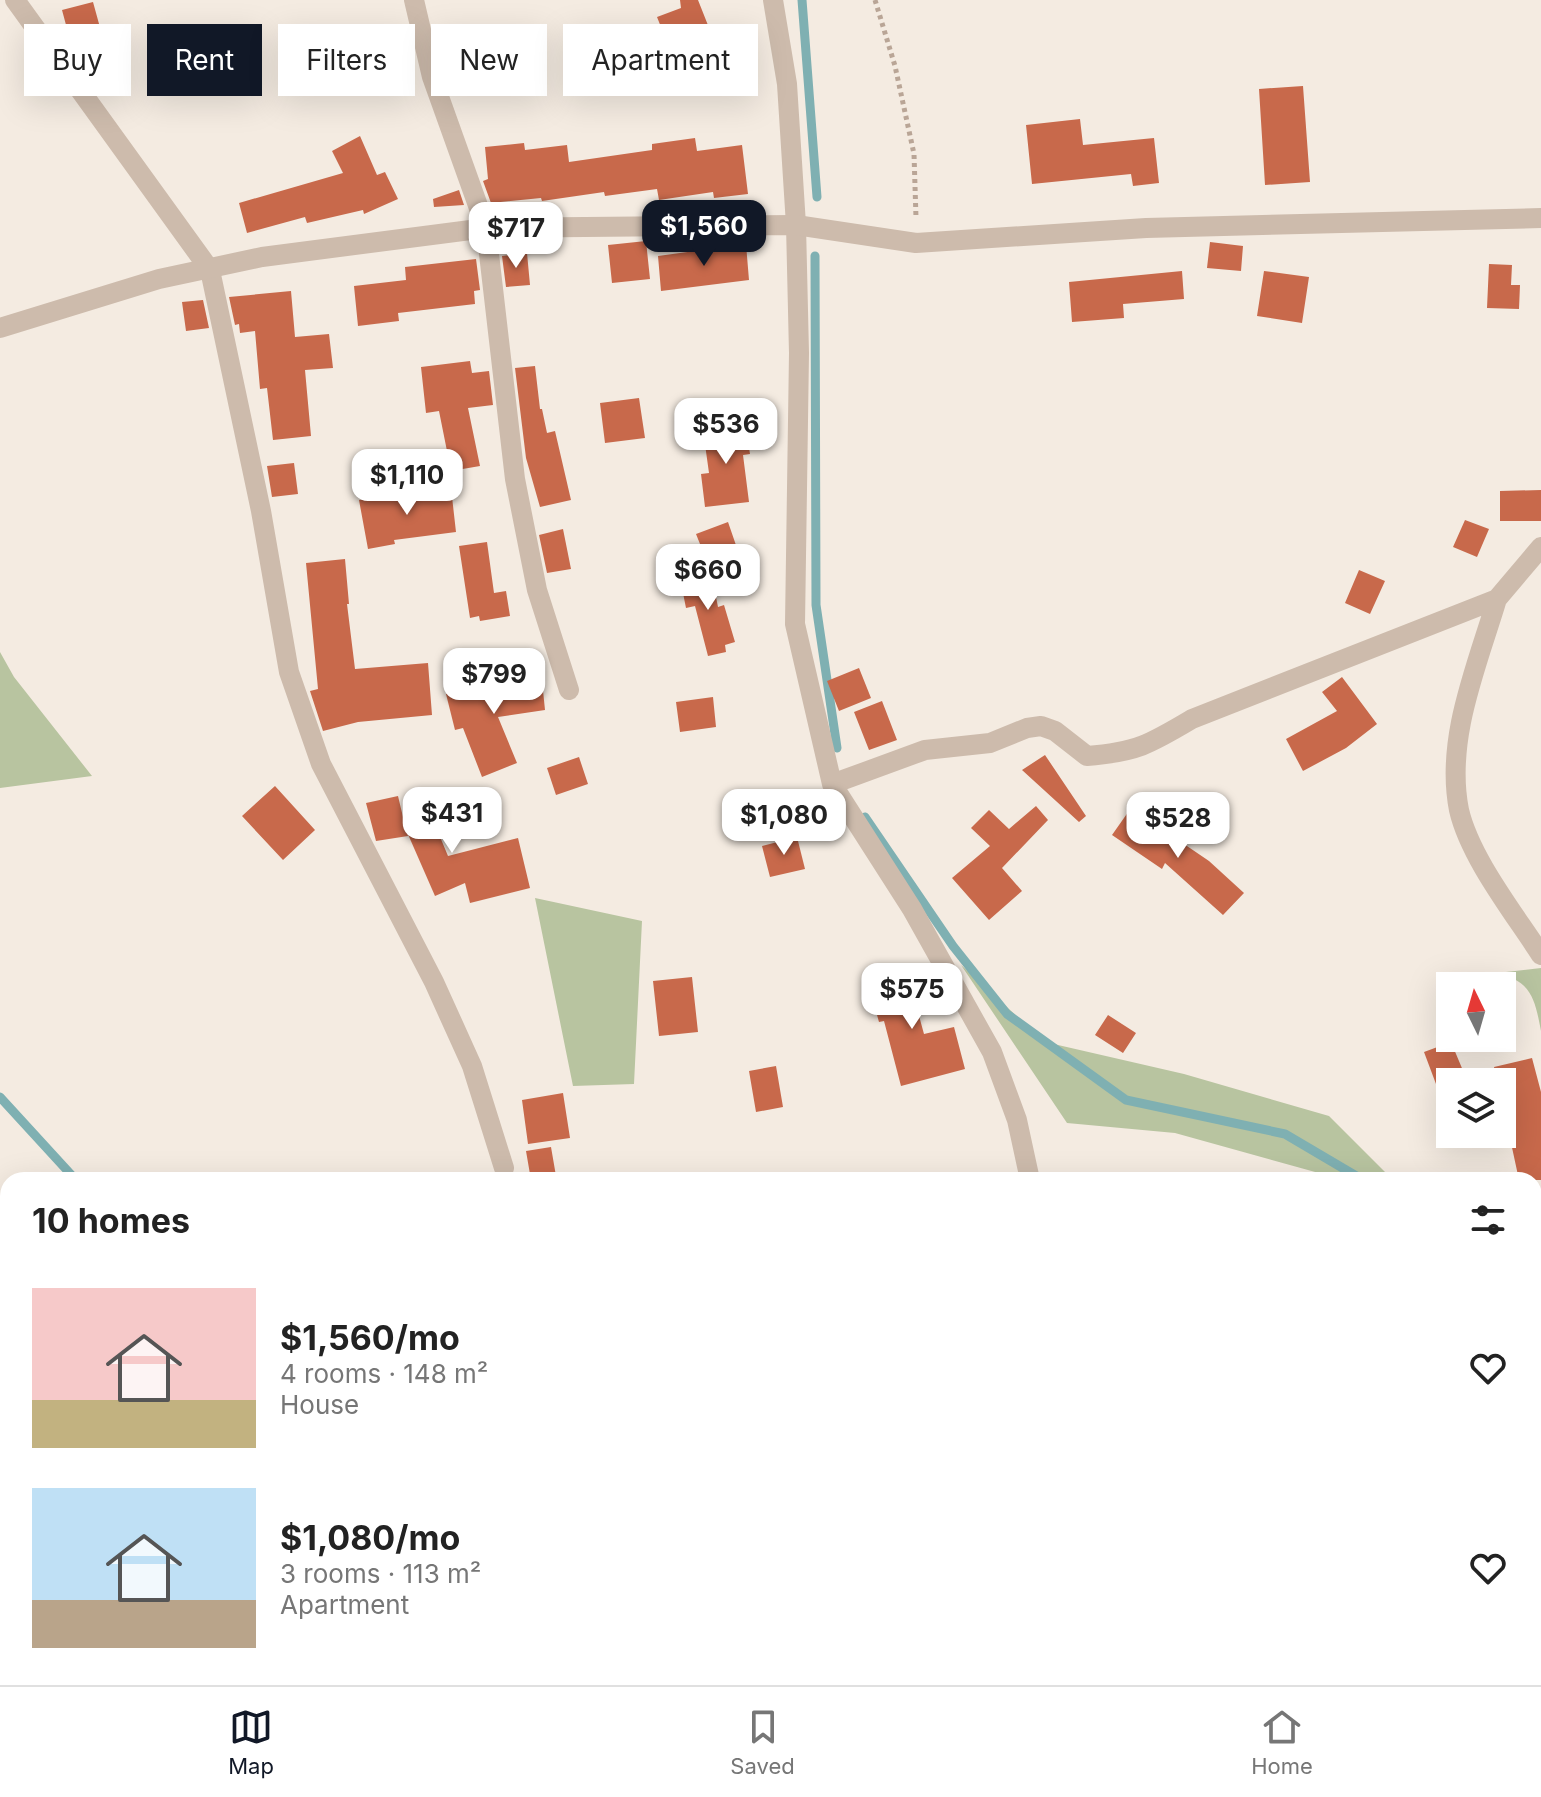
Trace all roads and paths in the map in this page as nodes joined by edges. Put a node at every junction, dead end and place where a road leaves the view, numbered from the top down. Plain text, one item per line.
1 (15, 0) edge
2 (414, 0) edge
3 (773, 0) edge
4 (875, 0) edge
5 (1541, 218) edge
6 (796, 225) junction
7 (486, 228) junction
8 (916, 243) junction
9 (210, 270) junction
10 (0, 328) edge
11 (1541, 547) edge
12 (1497, 599) junction
13 (569, 690) dead end
14 (832, 784) junction
15 (1541, 955) edge
16 (504, 1168) dead end
17 (1028, 1172) edge

1 - 9 street
2 - 7 street
3 - 6 street
4 - 8 path
5 - 8 street
6 - 7 street
6 - 8 street
6 - 14 street
7 - 9 street
7 - 13 street
9 - 10 street
9 - 16 street
11 - 12 street
12 - 14 street
12 - 15 street
14 - 17 street

